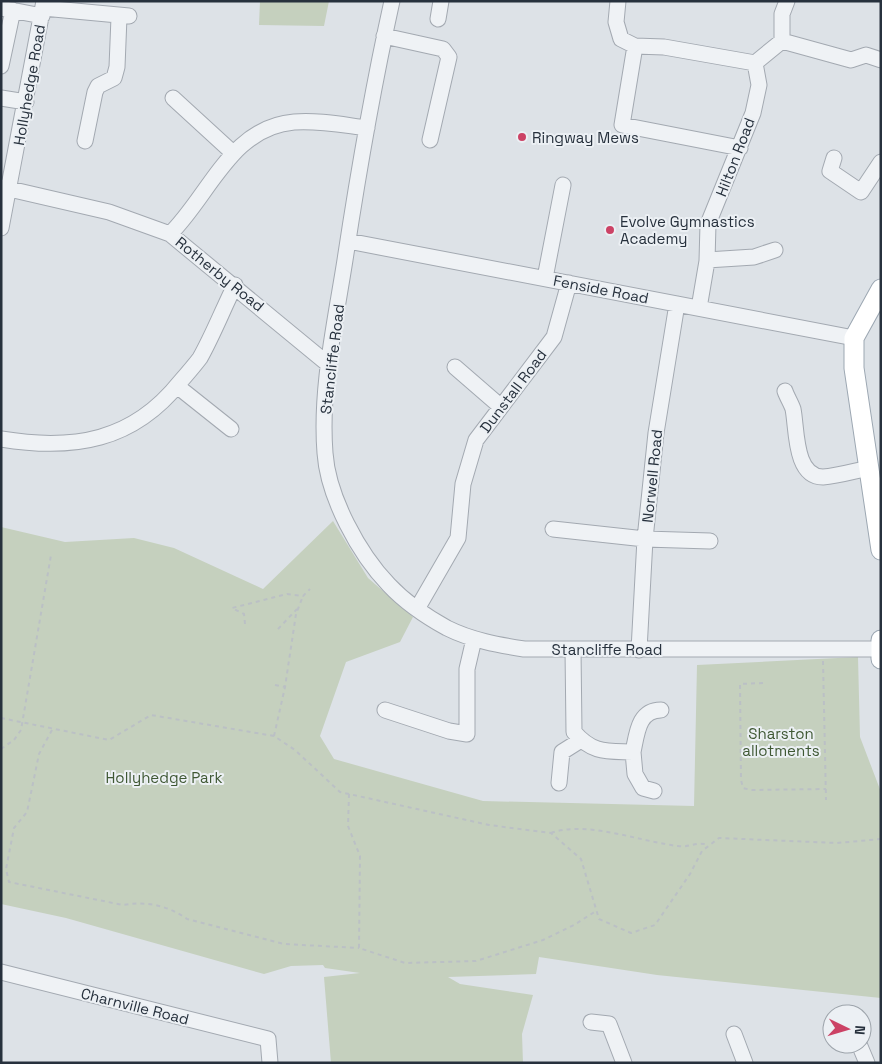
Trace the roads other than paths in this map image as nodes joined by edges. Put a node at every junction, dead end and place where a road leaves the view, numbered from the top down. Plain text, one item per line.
1 (392, 1) edge
2 (442, 1) edge
3 (618, 1) edge
4 (787, 1) edge
5 (43, 8) edge
6 (7, 9) edge
7 (438, 19) dead end
8 (384, 36) junction
9 (782, 41) junction
10 (635, 46) junction
11 (881, 60) edge
12 (756, 63) junction
13 (1, 66) edge
14 (1, 98) edge
15 (173, 98) dead end
16 (26, 102) junction
17 (367, 128) junction
18 (430, 140) dead end
19 (85, 142) dead end
20 (740, 148) junction
21 (233, 153) junction
22 (881, 162) edge
23 (829, 167) dead end
24 (563, 185) dead end
25 (5, 188) edge
26 (1, 228) edge
27 (170, 234) junction
28 (348, 241) junction
29 (775, 250) dead end
30 (707, 260) junction
31 (545, 278) junction
32 (569, 283) junction
33 (235, 285) junction
34 (881, 289) edge
35 (677, 304) junction
36 (699, 308) junction
37 (854, 338) junction
38 (329, 365) junction
39 (455, 367) dead end
40 (177, 386) junction
41 (785, 391) dead end
42 (500, 406) junction
43 (231, 429) dead end
44 (1, 439) edge
45 (869, 468) junction
46 (553, 528) dead end
47 (645, 539) junction
48 (710, 542) dead end
49 (881, 550) edge
50 (417, 609) junction
51 (474, 639) junction
52 (880, 649) edge
53 (574, 650) junction
54 (639, 650) junction
55 (385, 710) dead end
56 (661, 710) dead end
57 (581, 740) junction
58 (633, 752) junction
59 (559, 783) dead end
60 (654, 790) dead end
61 (1, 972) edge
62 (591, 1022) dead end
63 (734, 1034) dead end
64 (270, 1063) edge
65 (624, 1063) edge
66 (745, 1063) edge

1 - 8 street, Stancliffe Road
2 - 7 street
3 - 10 street
4 - 9 street
5 - 6 street
5 - 16 street, Hollyhedge Road
5 - 19 street
6 - 13 street
8 - 17 street, Stancliffe Road
8 - 18 street
9 - 11 street
9 - 12 street
10 - 12 street
10 - 20 street
12 - 20 street, Hilton Road
14 - 16 street
15 - 21 street
16 - 25 street, Hollyhedge Road
17 - 21 street
17 - 28 street, Stancliffe Road
20 - 30 street, Hilton Road
21 - 27 street
22 - 23 street
24 - 31 street
25 - 26 street, Hollyhedge Road
25 - 27 street, Rotherby Road
27 - 33 street, Rotherby Road
28 - 31 street, Fenside Road
28 - 38 street, Stancliffe Road
29 - 30 street
30 - 36 street, Hilton Road
31 - 32 street, Fenside Road
32 - 35 street, Fenside Road
32 - 42 street, Dunstall Road
33 - 38 street, Rotherby Road
33 - 40 street
34 - 37 main road
35 - 36 street, Fenside Road
35 - 47 street, Norwell Road
36 - 37 street, Fenside Road
37 - 45 main road
38 - 50 street, Stancliffe Road
39 - 42 street
40 - 43 street
40 - 44 street
41 - 45 street
42 - 50 street, Dunstall Road
45 - 49 main road
46 - 47 street
47 - 48 street
47 - 54 street, Norwell Road
50 - 51 street, Stancliffe Road
51 - 53 street, Stancliffe Road
51 - 55 street
52 - 54 street, Stancliffe Road
53 - 54 street, Stancliffe Road
53 - 57 street
56 - 58 street
57 - 58 street
57 - 59 street
58 - 60 street
61 - 64 street, Charnville Road
62 - 65 street
63 - 66 street

